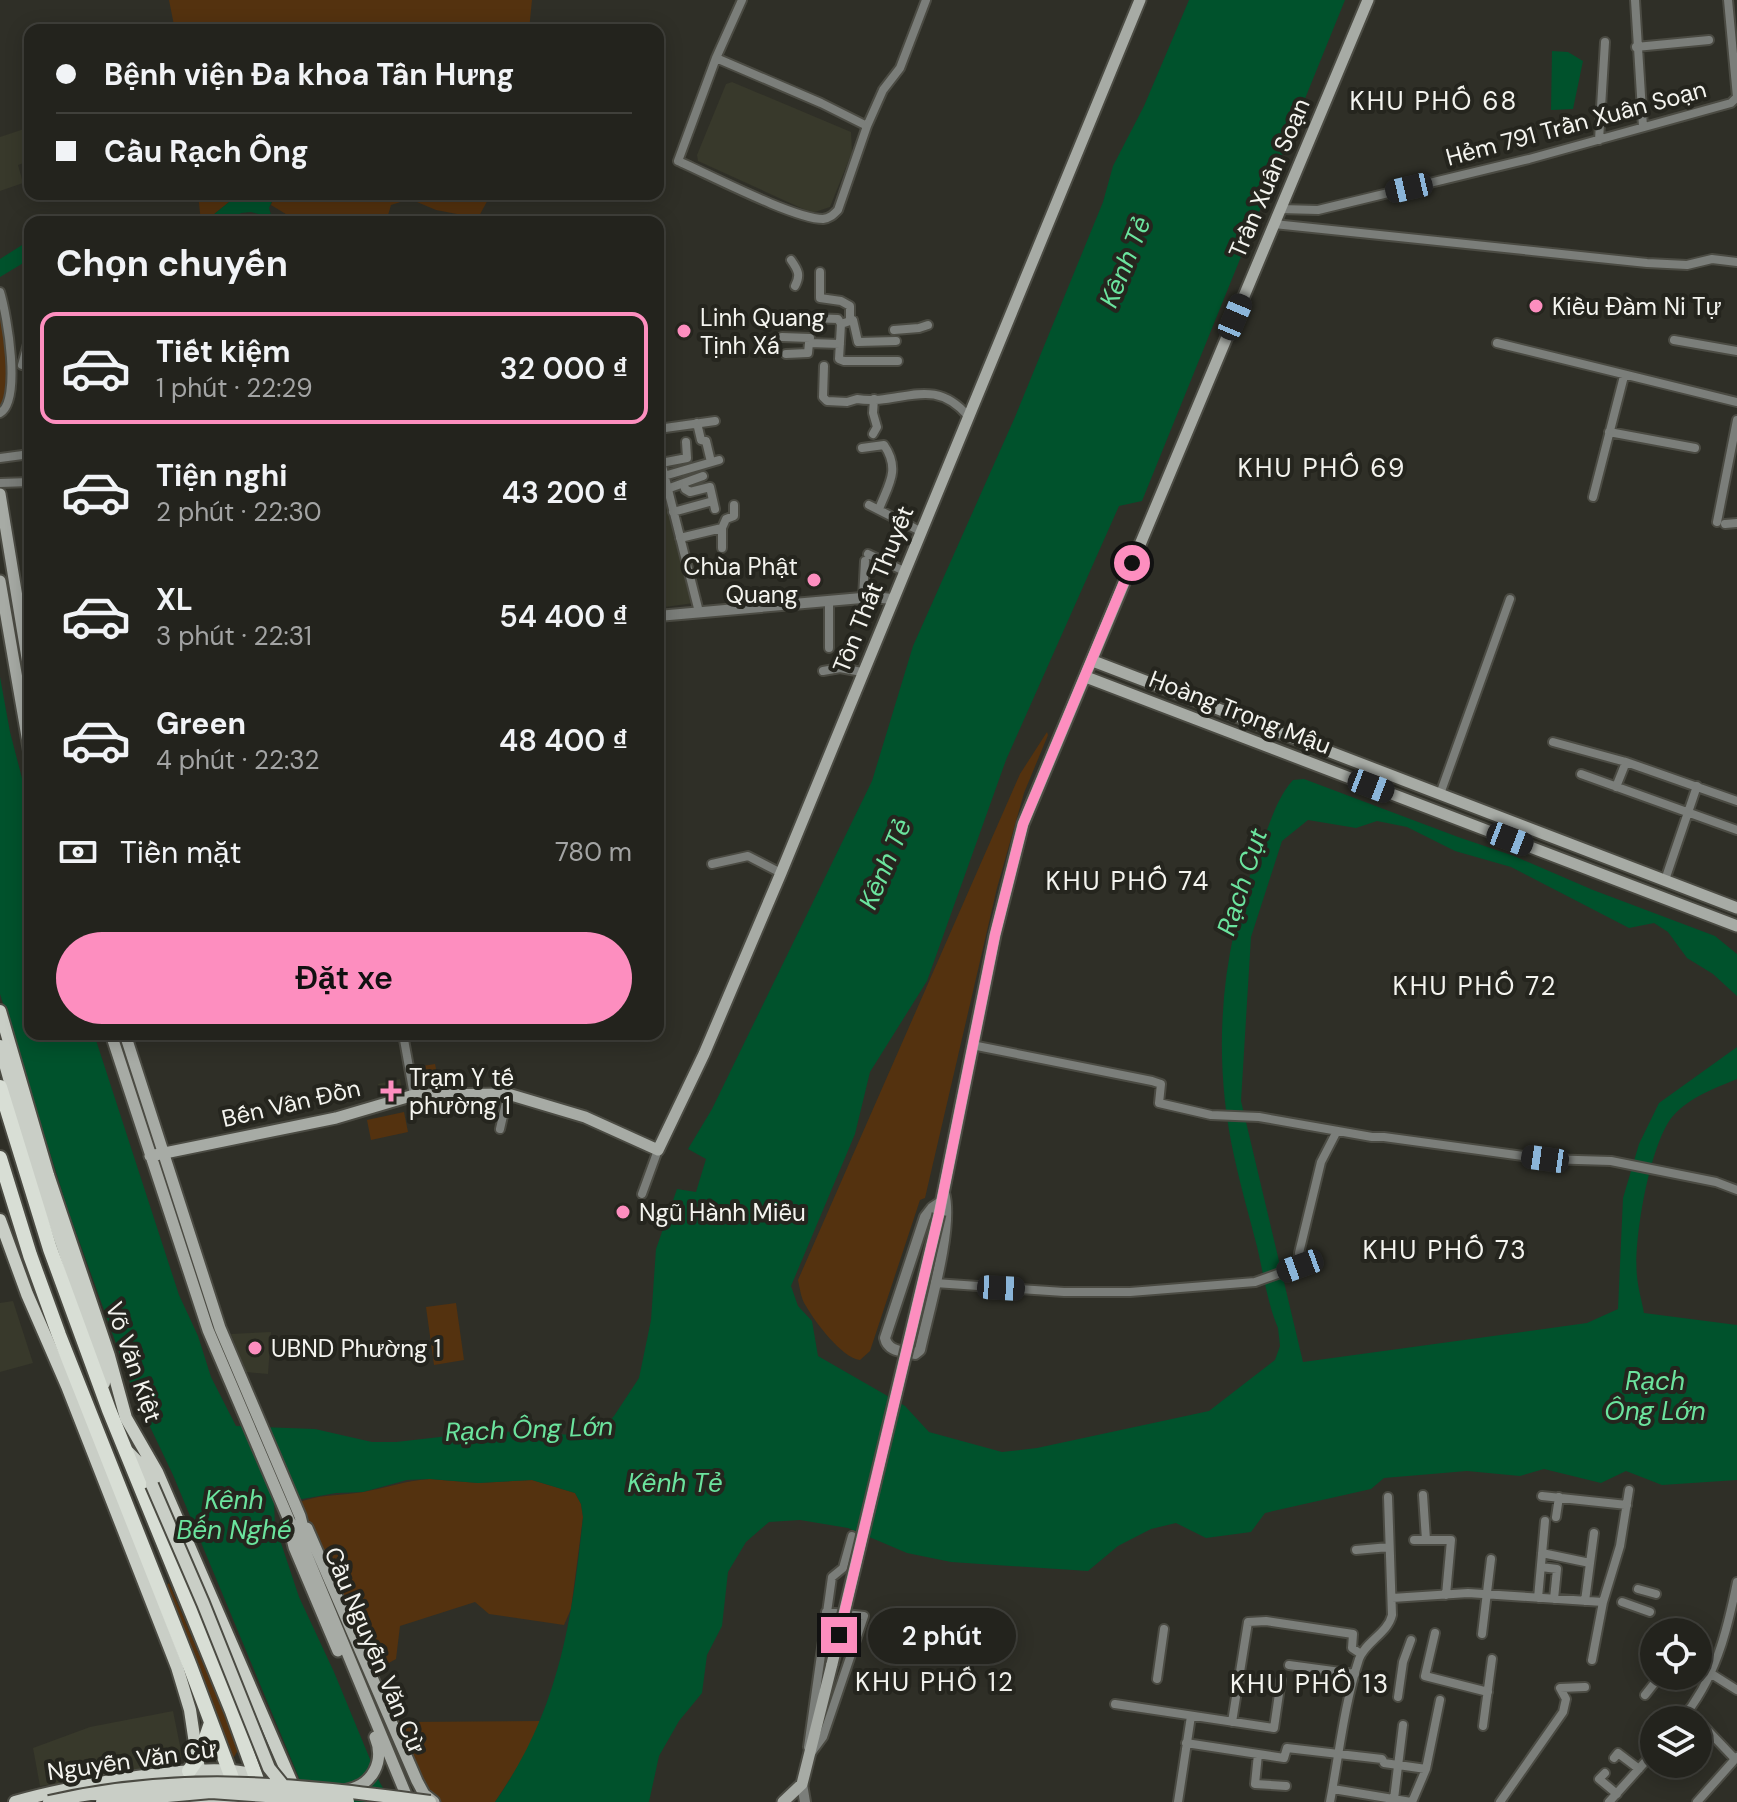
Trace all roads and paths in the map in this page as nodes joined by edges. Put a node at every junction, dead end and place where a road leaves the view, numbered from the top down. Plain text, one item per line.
1 (742, 0) edge
2 (926, 0) edge
3 (1368, 0) edge
4 (1635, 0) edge
5 (1728, 0) edge
6 (1137, 1) edge
7 (1709, 40) dead end
8 (1605, 42) dead end
9 (1636, 47) junction
10 (716, 58) junction
11 (1737, 97) edge
12 (867, 126) junction
13 (1643, 127) junction
14 (1599, 140) junction
15 (1280, 209) junction
16 (1274, 224) junction
17 (791, 260) dead end
18 (1737, 262) edge
19 (820, 272) dead end
20 (795, 286) dead end
21 (0, 292) edge
22 (783, 317) dead end
23 (845, 322) junction
24 (928, 325) dead end
25 (894, 330) dead end
26 (782, 337) dead end
27 (1674, 340) dead end
28 (896, 341) dead end
29 (809, 343) junction
30 (1497, 343) dead end
31 (840, 344) junction
32 (1737, 351) edge
33 (786, 354) dead end
34 (898, 361) dead end
35 (11, 366) junction
36 (24, 366) edge
37 (824, 366) dead end
38 (1624, 376) junction
39 (874, 399) junction
40 (1737, 402) edge
41 (0, 413) edge
42 (968, 416) junction
43 (1737, 420) edge
44 (715, 421) dead end
45 (697, 423) junction
46 (664, 428) edge
47 (1609, 432) junction
48 (873, 434) dead end
49 (686, 442) dead end
50 (862, 448) dead end
51 (1695, 448) dead end
52 (24, 455) edge
53 (0, 458) edge
54 (664, 470) edge
55 (664, 470) edge
56 (703, 476) dead end
57 (664, 480) edge
58 (24, 482) edge
59 (0, 483) edge
60 (684, 484) junction
61 (667, 489) junction
62 (0, 494) edge
63 (1593, 497) dead end
64 (734, 505) dead end
65 (869, 505) dead end
66 (879, 509) junction
67 (673, 512) junction
68 (1737, 523) edge
69 (722, 528) junction
70 (920, 531) junction
71 (680, 538) junction
72 (722, 548) dead end
73 (904, 571) junction
74 (0, 581) edge
75 (863, 598) junction
76 (892, 599) junction
77 (1510, 599) dead end
78 (829, 601) junction
79 (699, 612) junction
80 (664, 615) edge
81 (24, 637) edge
82 (829, 648) dead end
83 (1093, 661) junction
84 (823, 671) dead end
85 (862, 672) junction
86 (24, 673) edge
87 (15, 674) junction
88 (1086, 677) junction
89 (24, 722) edge
90 (1276, 731) junction
91 (1553, 742) dead end
92 (1270, 747) junction
93 (1626, 762) junction
94 (1581, 774) dead end
95 (1697, 786) junction
96 (1616, 787) junction
97 (1440, 794) junction
98 (1737, 801) edge
99 (1434, 810) junction
100 (1688, 812) junction
101 (1737, 830) edge
102 (1592, 852) junction
103 (712, 864) dead end
104 (1585, 868) junction
105 (781, 873) junction
106 (1665, 880) junction
107 (1736, 904) edge
108 (1732, 925) edge
109 (0, 1011) edge
110 (113, 1040) edge
111 (127, 1040) edge
112 (404, 1040) edge
113 (972, 1045) junction
114 (0, 1046) edge
115 (0, 1087) edge
116 (508, 1094) junction
117 (414, 1095) junction
118 (500, 1129) dead end
119 (1337, 1131) junction
120 (658, 1150) junction
121 (162, 1154) junction
122 (150, 1156) junction
123 (0, 1158) edge
124 (1737, 1190) edge
125 (642, 1194) dead end
126 (941, 1202) junction
127 (0, 1220) edge
128 (935, 1283) junction
129 (214, 1329) junction
130 (109, 1410) junction
131 (131, 1444) junction
132 (1629, 1490) dead end
133 (1423, 1495) dead end
134 (1542, 1496) dead end
135 (1388, 1497) dead end
136 (1559, 1497) junction
137 (1627, 1505) junction
138 (292, 1512) junction
139 (1556, 1517) dead end
140 (1545, 1521) dead end
141 (1594, 1533) dead end
142 (852, 1536) dead end
143 (1414, 1540) dead end
144 (1426, 1540) junction
145 (1389, 1547) junction
146 (1356, 1550) dead end
147 (1542, 1553) junction
148 (1491, 1559) dead end
149 (1590, 1563) junction
150 (1541, 1567) junction
151 (1737, 1582) edge
152 (1638, 1589) dead end
153 (1485, 1594) junction
154 (1656, 1594) dead end
155 (1446, 1595) junction
156 (1392, 1598) junction
157 (1538, 1598) junction
158 (1554, 1599) junction
159 (1585, 1601) junction
160 (1603, 1602) junction
161 (1622, 1602) dead end
162 (826, 1612) junction
163 (1650, 1612) dead end
164 (1164, 1629) dead end
165 (1435, 1633) dead end
166 (1482, 1634) dead end
167 (1411, 1640) dead end
168 (1361, 1654) junction
169 (1492, 1659) dead end
170 (1592, 1660) dead end
171 (1289, 1665) dead end
172 (1712, 1669) edge
173 (1355, 1674) junction
174 (1712, 1674) edge
175 (1157, 1679) dead end
176 (1281, 1680) dead end
177 (1585, 1687) dead end
178 (1649, 1690) edge
179 (1737, 1690) edge
180 (1488, 1692) junction
181 (1645, 1695) dead end
182 (1398, 1697) dead end
183 (1440, 1700) dead end
184 (1115, 1704) dead end
185 (1191, 1716) junction
186 (1232, 1722) junction
187 (211, 1723) junction
188 (1403, 1725) dead end
189 (1483, 1726) dead end
190 (1712, 1734) edge
191 (273, 1741) junction
192 (1186, 1743) junction
193 (245, 1752) junction
194 (1258, 1754) junction
195 (1339, 1754) junction
196 (809, 1756) junction
197 (1614, 1758) dead end
198 (1736, 1758) edge
199 (225, 1763) junction
200 (1397, 1765) junction
201 (195, 1767) junction
202 (1426, 1769) junction
203 (1639, 1769) joint
204 (1605, 1773) dead end
205 (161, 1775) junction
206 (255, 1776) junction
207 (282, 1784) junction
208 (802, 1784) junction
209 (1286, 1786) dead end
210 (1333, 1789) junction
211 (1617, 1794) junction
212 (345, 1796) edge
213 (1394, 1799) junction
214 (240, 1800) edge
215 (208, 1801) edge
216 (15, 1802) edge
217 (49, 1802) edge
218 (102, 1802) edge
219 (164, 1802) edge
220 (174, 1802) edge
221 (265, 1802) edge
222 (283, 1802) edge
223 (300, 1802) edge
224 (412, 1802) edge
225 (432, 1802) edge
226 (783, 1802) edge
227 (805, 1802) edge
228 (1178, 1802) edge
229 (1330, 1802) edge
230 (1411, 1802) edge
231 (1500, 1802) edge
232 (1609, 1802) edge
233 (1697, 1802) edge

1 - 10 street
2 - 12 street
3 - 15 main road, Trần Xuân Soạn
4 - 9 street
5 - 11 street, Hẻm 791 Trần Xuân Soạn
6 - 42 main road, Tôn Thất Thuyết
7 - 9 street
8 - 14 street
9 - 13 street
10 - 12 street
10 - 12 street
11 - 13 street, Hẻm 791 Trần Xuân Soạn
13 - 14 street, Hẻm 791 Trần Xuân Soạn
14 - 15 street, Hẻm 791 Trần Xuân Soạn
15 - 16 main road, Trần Xuân Soạn
16 - 18 street
16 - 83 main road, Trần Xuân Soạn
17 - 20 street
19 - 23 street
21 - 35 street
22 - 23 street
23 - 28 street
23 - 31 street
24 - 25 street
26 - 29 street
27 - 32 street
29 - 31 street
29 - 33 street
30 - 38 street
31 - 34 street
35 - 36 street
35 - 41 street
37 - 39 street
38 - 40 street
38 - 47 street
39 - 42 street
39 - 48 street
42 - 70 main road, Tôn Thất Thuyết
43 - 68 street
44 - 45 street
45 - 46 street
45 - 54 street
47 - 51 street
47 - 63 street
49 - 55 street
50 - 66 street
52 - 53 street
56 - 60 street
57 - 61 street
58 - 59 street
60 - 61 street
60 - 67 street
61 - 67 street
62 - 81 main road
64 - 69 street
65 - 66 street
66 - 70 street
67 - 71 street
69 - 71 street
69 - 72 street
70 - 73 main road, Tôn Thất Thuyết
71 - 79 street
73 - 75 street
73 - 76 main road, Tôn Thất Thuyết
74 - 87 main road
75 - 76 street
75 - 78 street
76 - 85 main road, Tôn Thất Thuyết
77 - 97 street
78 - 79 street
78 - 82 street
79 - 80 street
83 - 88 main road, Trần Xuân Soạn
83 - 90 main road, Hoàng Trọng Mậu
84 - 85 street
85 - 105 main road, Tôn Thất Thuyết
86 - 87 street
87 - 89 main road
88 - 92 main road, Hoàng Trọng Mậu
88 - 113 main road, Trần Xuân Soạn
90 - 92 main road
90 - 97 main road, Hoàng Trọng Mậu
91 - 93 street
92 - 99 main road, Hoàng Trọng Mậu
93 - 95 street
93 - 96 street
94 - 96 street
95 - 98 street
95 - 100 street
96 - 100 street
97 - 99 main road
97 - 102 main road, Hoàng Trọng Mậu
99 - 104 main road, Hoàng Trọng Mậu
100 - 101 street
100 - 106 street
102 - 104 main road
102 - 106 main road, Hoàng Trọng Mậu
103 - 105 street
104 - 108 main road, Hoàng Trọng Mậu
105 - 120 main road, Tôn Thất Thuyết
106 - 107 main road, Hoàng Trọng Mậu
107 - 108 main road
109 - 131 main road, Võ Văn Kiệt
110 - 122 main road
111 - 121 main road
112 - 117 street
113 - 119 street
113 - 126 main road, Trần Xuân Soạn
114 - 130 main road, Võ Văn Kiệt
115 - 130 highway, Võ Văn Kiệt
116 - 117 main road, Bến Vân Đồn
116 - 118 street
116 - 120 main road, Bến Vân Đồn
117 - 121 main road, Bến Vân Đồn
119 - 124 street
119 - 128 street
120 - 125 street, Tôn Thất Thuyết
121 - 122 main road, Bến Vân Đồn
121 - 129 main road
122 - 129 main road
123 - 187 highway
126 - 128 street, Trần Xuân Soạn
126 - 128 street, Trần Xuân Soạn
126 - 196 main road, bridge
127 - 201 main road
129 - 138 main road
130 - 131 highway, Võ Văn Kiệt
131 - 191 main road, Võ Văn Kiệt
131 - 193 highway, Võ Văn Kiệt
131 - 207 main road, bridge
132 - 137 street
133 - 144 street
134 - 136 street
135 - 145 street
136 - 137 street
136 - 139 street
137 - 160 street
138 - 212 main road
138 - 224 main road, Cầu Nguyễn Văn Cừ
138 - 225 main road
140 - 147 street
141 - 149 street
142 - 162 street
143 - 144 street
144 - 155 street
145 - 146 street
145 - 156 street
147 - 149 street
147 - 150 street
148 - 153 street
149 - 159 street
150 - 157 street
150 - 158 street
151 - 172 street
152 - 154 street
153 - 155 street
153 - 157 street
153 - 166 street
155 - 156 street
156 - 168 street
157 - 158 street
158 - 159 street
159 - 160 street
160 - 170 street
161 - 163 street
162 - 196 street
162 - 196 street
164 - 175 street
165 - 180 street
167 - 182 street
168 - 173 street
168 - 186 street
169 - 180 street
171 - 173 street
173 - 195 street
174 - 179 street
176 - 186 street
177 - 231 street
178 - 181 street
180 - 189 street
183 - 202 street
184 - 185 street
185 - 186 street
185 - 192 street
187 - 199 highway
187 - 201 highway
188 - 200 street
190 - 198 street
191 - 206 main road
191 - 223 main road, Võ Văn Kiệt
192 - 194 street
192 - 228 street
193 - 199 highway
193 - 206 highway, Võ Văn Kiệt
194 - 195 street
194 - 209 street
195 - 200 street
195 - 210 street
196 - 208 main road
197 - 203 street
198 - 233 street
199 - 201 main road, Nguyễn Văn Cừ
199 - 206 main road, Nguyễn Văn Cừ
199 - 214 highway
200 - 202 street
200 - 213 street
201 - 205 main road, Nguyễn Văn Cừ
201 - 215 main road
202 - 230 street
203 - 211 street
204 - 211 street
205 - 216 main road, Nguyễn Văn Cừ
205 - 219 main road
206 - 214 main road
206 - 221 highway, Võ Văn Kiệt
206 - 222 highway
207 - 212 main road, bridge
207 - 217 main road, bridge
208 - 226 main road
208 - 227 street
210 - 213 street
210 - 229 street
211 - 232 street
212 - 218 main road, bridge
212 - 225 main road, bridge
213 - 230 street
214 - 215 main road, Nguyễn Văn Cừ
215 - 220 main road, Nguyễn Văn Cừ

